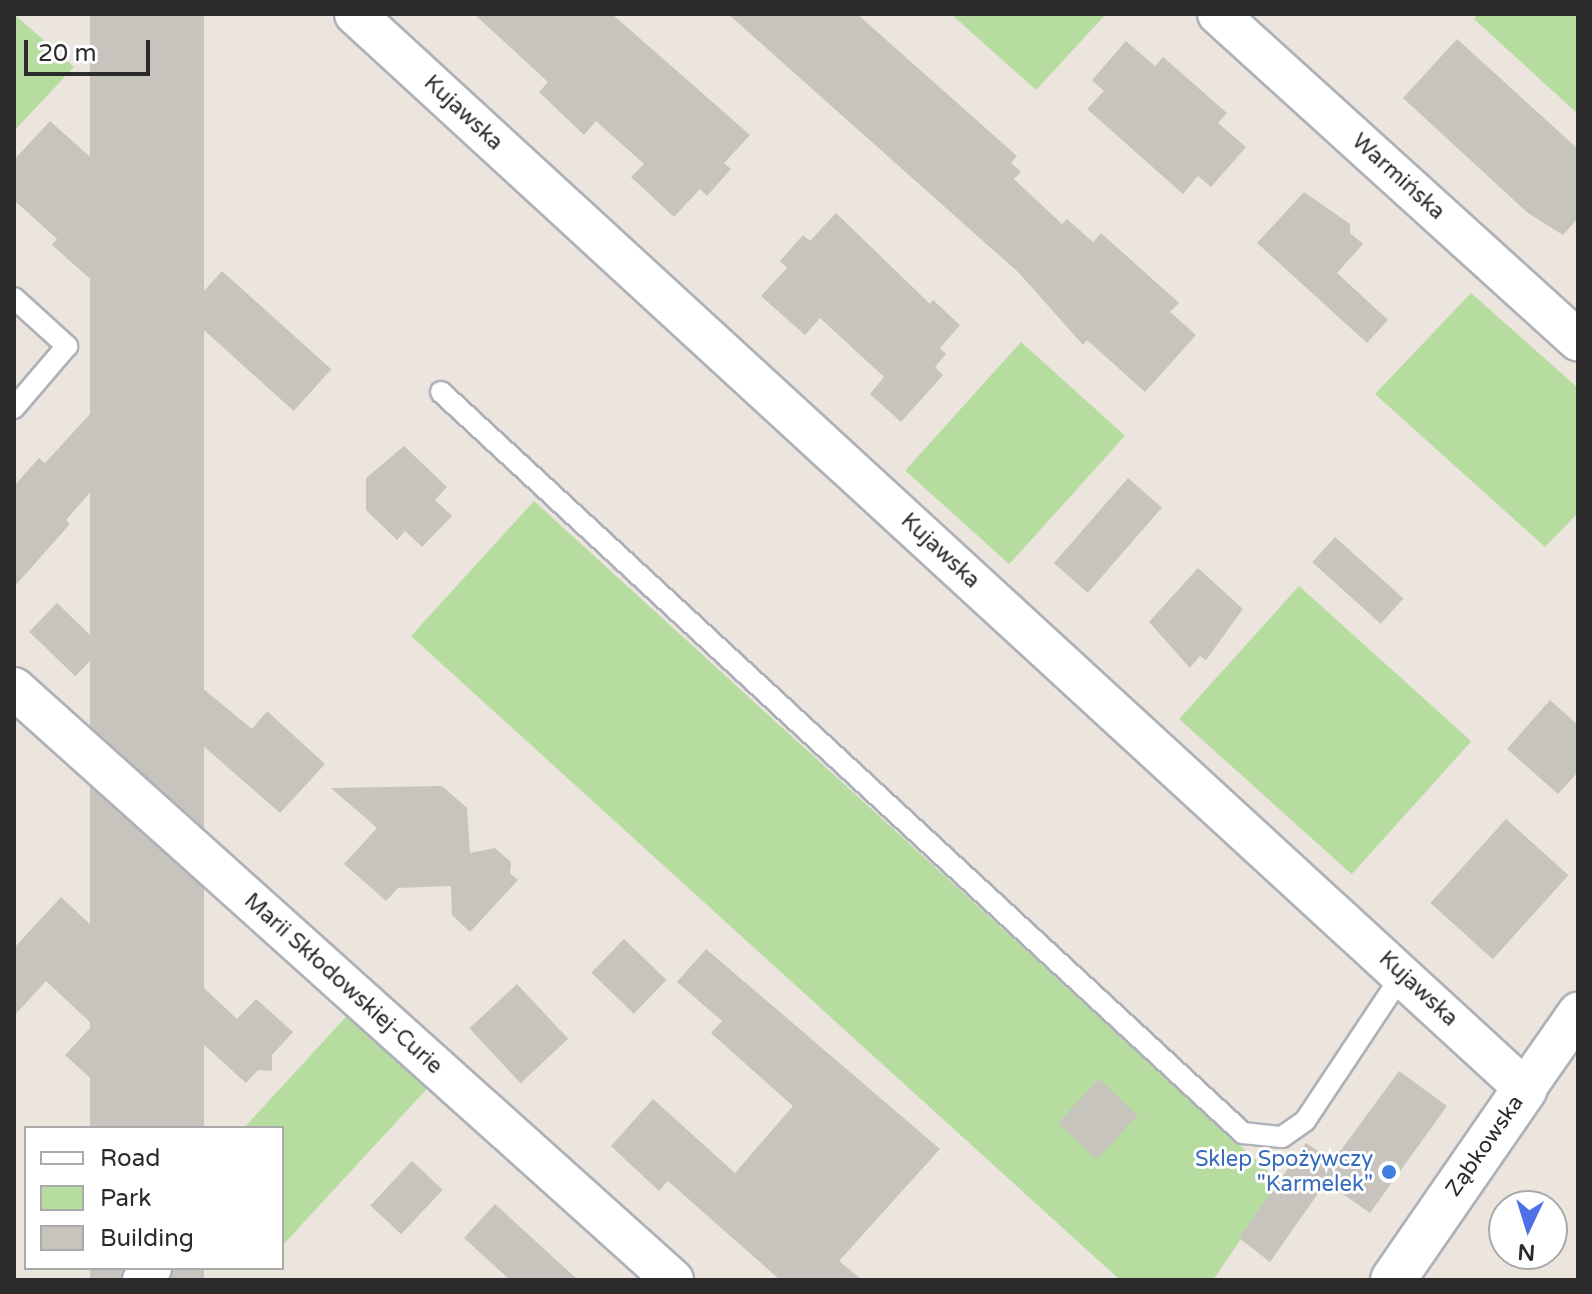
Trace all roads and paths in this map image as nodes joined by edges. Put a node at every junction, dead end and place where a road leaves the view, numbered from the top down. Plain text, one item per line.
1 (355, 14) edge
2 (1218, 14) edge
3 (14, 298) edge
4 (1578, 340) edge
5 (441, 392) dead end
6 (14, 408) edge
7 (14, 688) edge
8 (1402, 975) junction
9 (1578, 1013) edge
10 (1525, 1089) junction
11 (673, 1280) edge
12 (1393, 1280) edge

1 - 8 street, Kujawska
2 - 4 street, Warmińska
3 - 6 lane
5 - 8 lane
7 - 11 street, Marii Skłodowskiej-Curie
8 - 10 street, Kujawska
9 - 10 street, Ząbkowska
10 - 12 street, Ząbkowska

